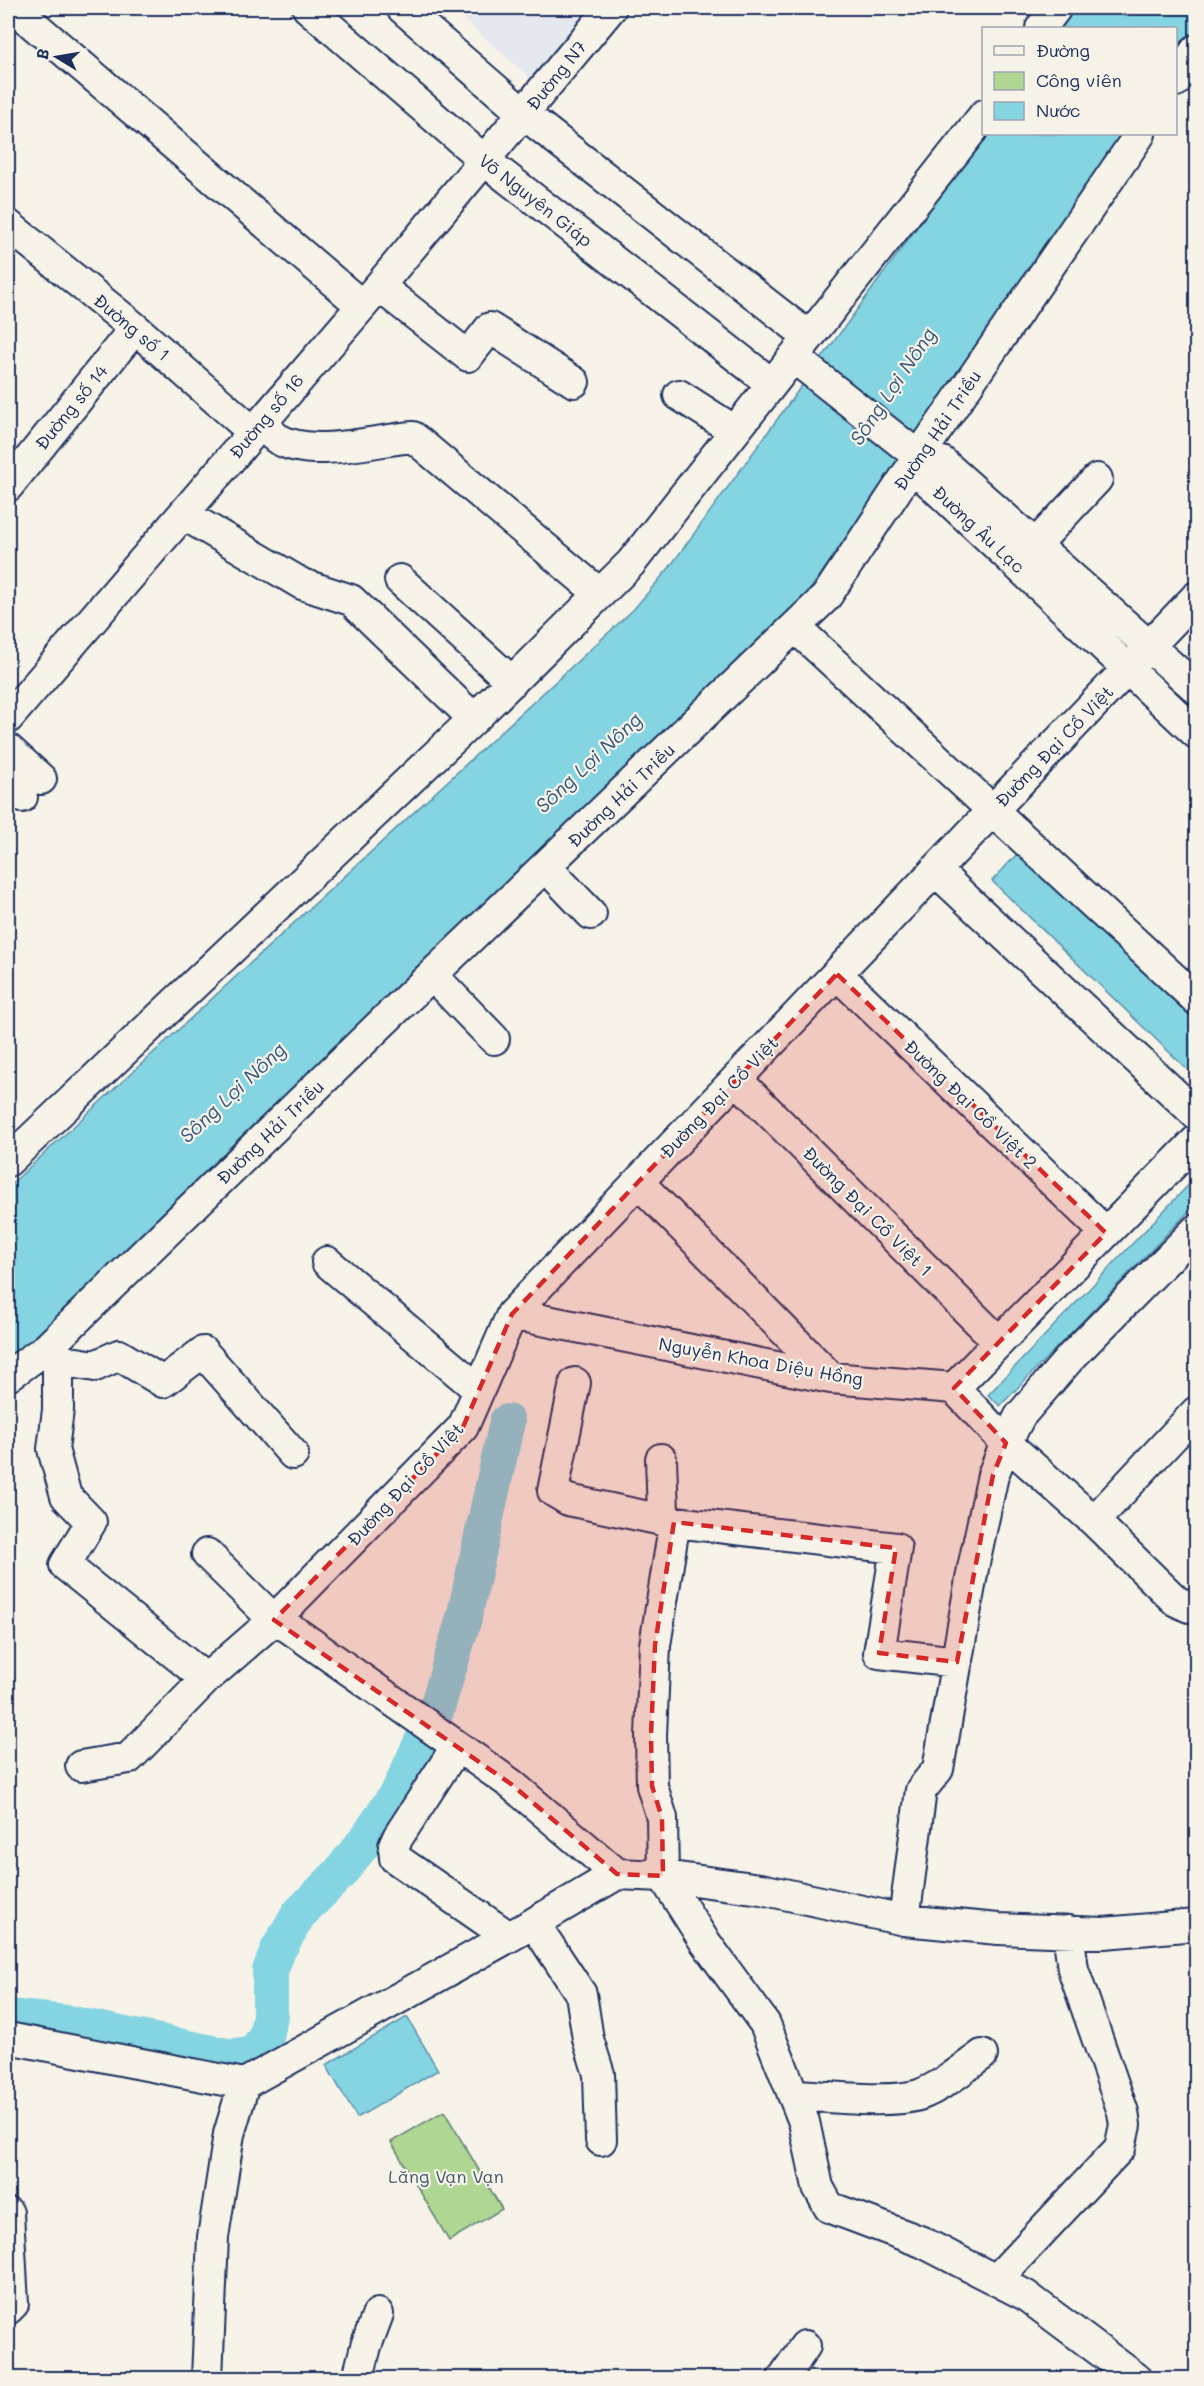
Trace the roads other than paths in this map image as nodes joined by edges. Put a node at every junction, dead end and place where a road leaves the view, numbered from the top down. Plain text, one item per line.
1 (15, 8) edge
2 (308, 8) edge
3 (402, 8) edge
4 (611, 8) edge
5 (1056, 8) edge
6 (1042, 27) edge
7 (1197, 50) edge
8 (1177, 80) edge
9 (524, 114) junction
10 (982, 118) edge
11 (1139, 135) edge
12 (484, 160) junction
13 (11, 236) edge
14 (370, 295) junction
15 (135, 328) junction
16 (804, 355) junction
17 (574, 382) dead end
18 (772, 384) junction
19 (679, 395) dead end
20 (256, 428) junction
21 (735, 431) junction
22 (917, 455) junction
23 (1096, 479) dead end
24 (8, 486) edge
25 (183, 514) junction
26 (1036, 544) junction
27 (400, 580) dead end
28 (600, 594) junction
29 (1197, 597) edge
30 (795, 627) junction
31 (1150, 645) junction
32 (1128, 668) junction
33 (512, 682) junction
34 (1197, 688) edge
35 (8, 718) edge
36 (474, 719) junction
37 (1197, 733) edge
38 (8, 749) edge
39 (24, 786) edge
40 (993, 810) junction
41 (546, 867) junction
42 (935, 870) junction
43 (591, 914) dead end
44 (837, 974) junction
45 (432, 975) junction
46 (1197, 999) edge
47 (494, 1039) dead end
48 (736, 1079) junction
49 (1197, 1114) edge
50 (1197, 1141) edge
51 (8, 1161) edge
52 (638, 1182) junction
53 (1197, 1230) edge
54 (1106, 1233) junction
55 (327, 1262) dead end
56 (512, 1314) junction
57 (999, 1342) junction
58 (53, 1354) junction
59 (8, 1376) edge
60 (831, 1378) junction
61 (575, 1383) dead end
62 (954, 1388) junction
63 (479, 1390) junction
64 (1197, 1412) edge
65 (1006, 1443) junction
66 (293, 1454) dead end
67 (661, 1460) dead end
68 (667, 1521) junction
69 (1094, 1521) junction
70 (207, 1554) dead end
71 (1197, 1603) edge
72 (274, 1620) junction
73 (957, 1662) junction
74 (206, 1679) junction
75 (451, 1742) junction
76 (81, 1766) dead end
77 (616, 1874) junction
78 (663, 1876) junction
79 (904, 1920) junction
80 (1197, 1925) edge
81 (522, 1930) junction
82 (1068, 1931) junction
83 (8, 2038) edge
84 (982, 2055) dead end
85 (244, 2084) junction
86 (793, 2095) junction
87 (601, 2140) dead end
88 (8, 2213) edge
89 (996, 2280) junction
90 (8, 2310) edge
91 (378, 2314) dead end
92 (805, 2346) dead end
93 (1132, 2377) edge
94 (207, 2379) edge
95 (358, 2379) edge
96 (783, 2379) edge

1 - 14 street
2 - 12 street, Võ Nguyên Giáp
3 - 9 street
4 - 9 street, Đường N7
5 - 6 street
7 - 8 street
9 - 12 street, Đường số 16
9 - 16 street
10 - 16 street
11 - 22 street, Đường Hải Triều
12 - 14 street, Đường số 16
12 - 18 street, Võ Nguyên Giáp
13 - 15 street, Đường số 1
14 - 17 street
14 - 20 street, Đường số 16
15 - 20 street, Đường số 1
15 - 24 street, Đường số 14
16 - 18 street
16 - 22 street
18 - 21 street
19 - 21 street
20 - 25 street, Đường số 16
20 - 28 street, Đường số 1
21 - 28 street
22 - 26 street, Đường Âu Lạc
22 - 30 street, Đường Hải Triều
22 - 32 street, Đường Âu Lạc
23 - 26 street
25 - 35 street, Đường số 16
25 - 36 street
26 - 31 street, Đường Âu Lạc
27 - 33 street
28 - 33 street
29 - 31 street, Đường Đại Cồ Việt
30 - 40 street
30 - 41 street, Đường Hải Triều
31 - 32 street, Đường Đại Cồ Việt
31 - 34 street, Đường Âu Lạc
32 - 37 street, Đường Âu Lạc
32 - 40 street, Đường Đại Cồ Việt
33 - 36 street
36 - 51 street
38 - 39 street
40 - 42 street, Đường Đại Cồ Việt
40 - 46 street
41 - 43 street
41 - 45 street, Đường Hải Triều
42 - 44 street, Đường Đại Cồ Việt
42 - 49 street
44 - 48 street, Đường Đại Cồ Việt
44 - 54 street, Đường Đại Cồ Việt 2
45 - 47 street
45 - 58 street, Đường Hải Triều
48 - 52 street, Đường Đại Cồ Việt
48 - 57 street, Đường Đại Cồ Việt 1
50 - 54 street
52 - 56 street, Đường Đại Cồ Việt
52 - 60 street
53 - 65 street
54 - 57 street
55 - 63 street
56 - 60 street, Nguyễn Khoa Diệu Hồng
56 - 63 street, Đường Đại Cồ Việt
57 - 62 street
58 - 59 street, Đường Hải Triều
58 - 66 street
58 - 74 street
60 - 62 street, Nguyễn Khoa Diệu Hồng
61 - 68 street
62 - 65 street
63 - 72 street, Đường Đại Cồ Việt
64 - 69 street
65 - 69 street
65 - 73 street
67 - 68 street
68 - 73 street
68 - 78 street
69 - 71 street
70 - 72 street
72 - 74 street, Đường Đại Cồ Việt
72 - 75 street
73 - 79 street
74 - 76 street, Đường Đại Cồ Việt
75 - 77 street
75 - 81 street
77 - 78 street
77 - 81 street
78 - 79 street
78 - 86 street
79 - 82 street
80 - 82 street
81 - 85 street
81 - 87 street
82 - 89 street
83 - 85 street
84 - 86 street
85 - 94 street
86 - 89 street
88 - 90 street
89 - 93 street
91 - 95 street
92 - 96 street

